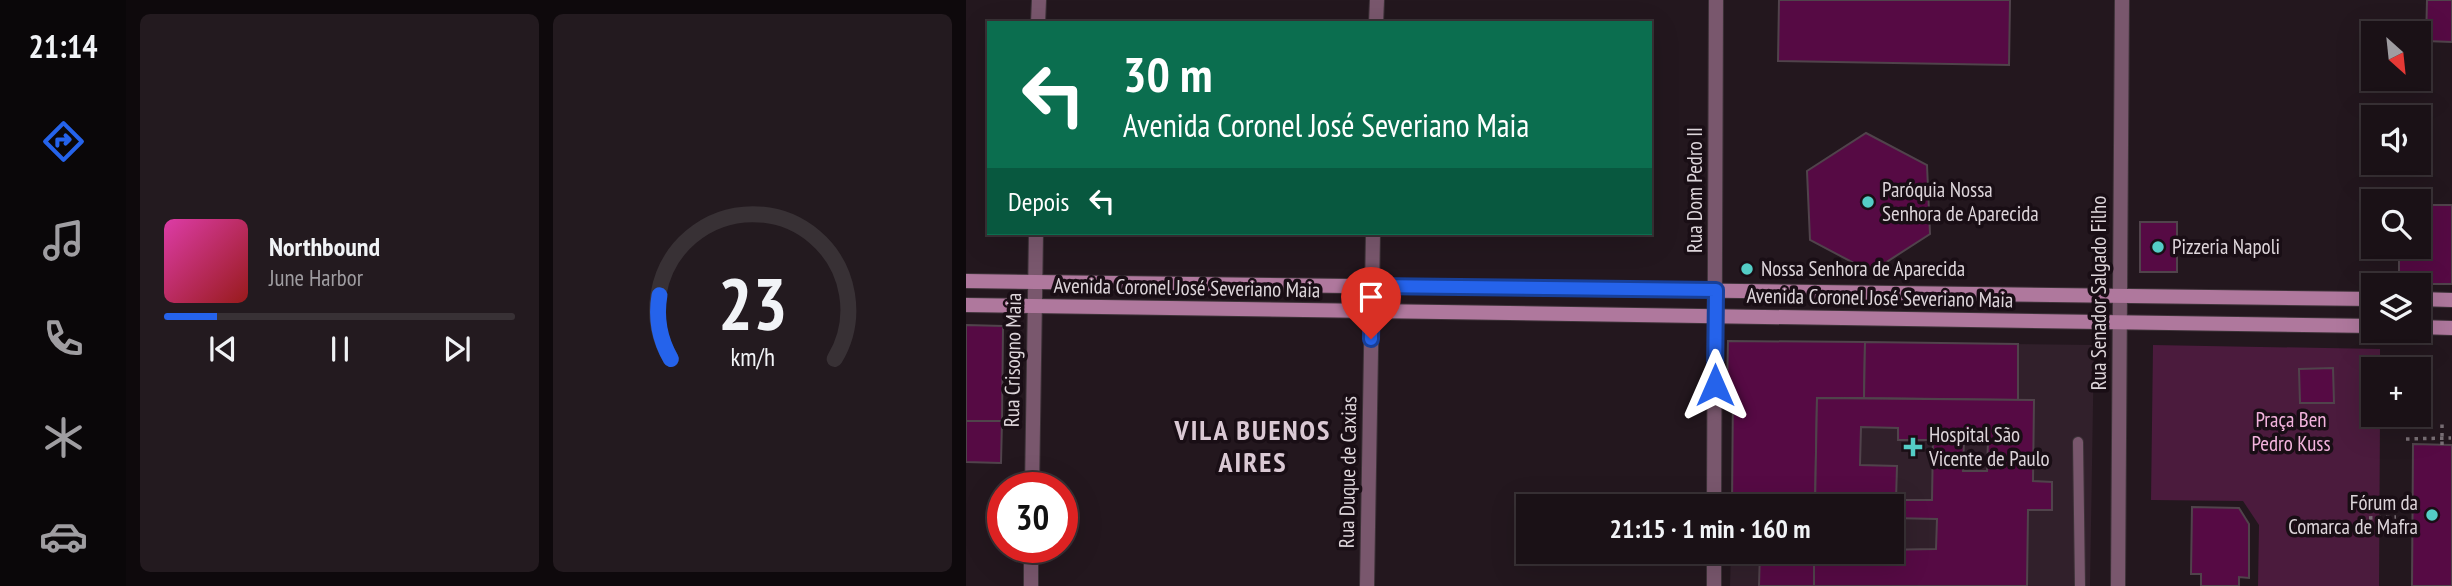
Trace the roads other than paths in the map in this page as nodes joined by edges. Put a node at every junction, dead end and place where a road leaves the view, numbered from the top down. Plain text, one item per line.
1 (1039, 0) edge
2 (1377, 0) edge
3 (1716, 0) edge
4 (2122, 0) edge
5 (1038, 21) edge
6 (1376, 21) edge
7 (1035, 235) edge
8 (1373, 235) edge
9 (966, 281) edge
10 (1035, 282) junction
11 (1372, 286) junction
12 (1716, 290) junction
13 (2120, 296) junction
14 (2361, 299) edge
15 (2431, 299) edge
16 (2452, 300) edge
17 (966, 306) edge
18 (1035, 306) junction
19 (1372, 312) junction
20 (1715, 317) junction
21 (2120, 323) junction
22 (2361, 326) edge
23 (2431, 327) edge
24 (2452, 328) edge
25 (2078, 442) dead end
26 (1032, 472) edge
27 (1714, 494) edge
28 (1031, 563) edge
29 (1714, 564) edge
30 (1031, 586) edge
31 (1367, 586) edge
32 (1714, 586) edge
33 (2080, 586) edge
34 (2118, 586) edge

1 - 5 street
2 - 6 street
3 - 12 street, Rua Dom Pedro II
4 - 13 street, Rua Senador Salgado Filho
7 - 10 street, Rua Crisogno Maia
8 - 11 street, Rua Duque de Caxias
9 - 10 main road, Avenida Coronel José Severiano Maia
10 - 11 main road, Avenida Coronel José Severiano Maia
10 - 18 street, Rua Crisogno Maia
11 - 12 main road, Avenida Coronel José Severiano Maia
11 - 19 street, Rua Duque de Caxias
12 - 13 main road, Avenida Coronel José Severiano Maia
12 - 20 street, Rua Dom Pedro II
13 - 14 main road, Avenida Coronel José Severiano Maia
13 - 21 street, Rua Senador Salgado Filho
15 - 16 main road
17 - 18 main road, Avenida Coronel José Severiano Maia
18 - 19 main road, Avenida Coronel José Severiano Maia
18 - 26 street, Rua Crisogno Maia
19 - 20 main road, Avenida Coronel José Severiano Maia
19 - 31 street, Rua Duque de Caxias
20 - 21 main road, Avenida Coronel José Severiano Maia
20 - 27 street, Rua Dom Pedro II
21 - 22 main road, Avenida Coronel José Severiano Maia
21 - 34 street, Rua Senador Salgado Filho
23 - 24 main road
25 - 33 lane
28 - 30 street
29 - 32 street

